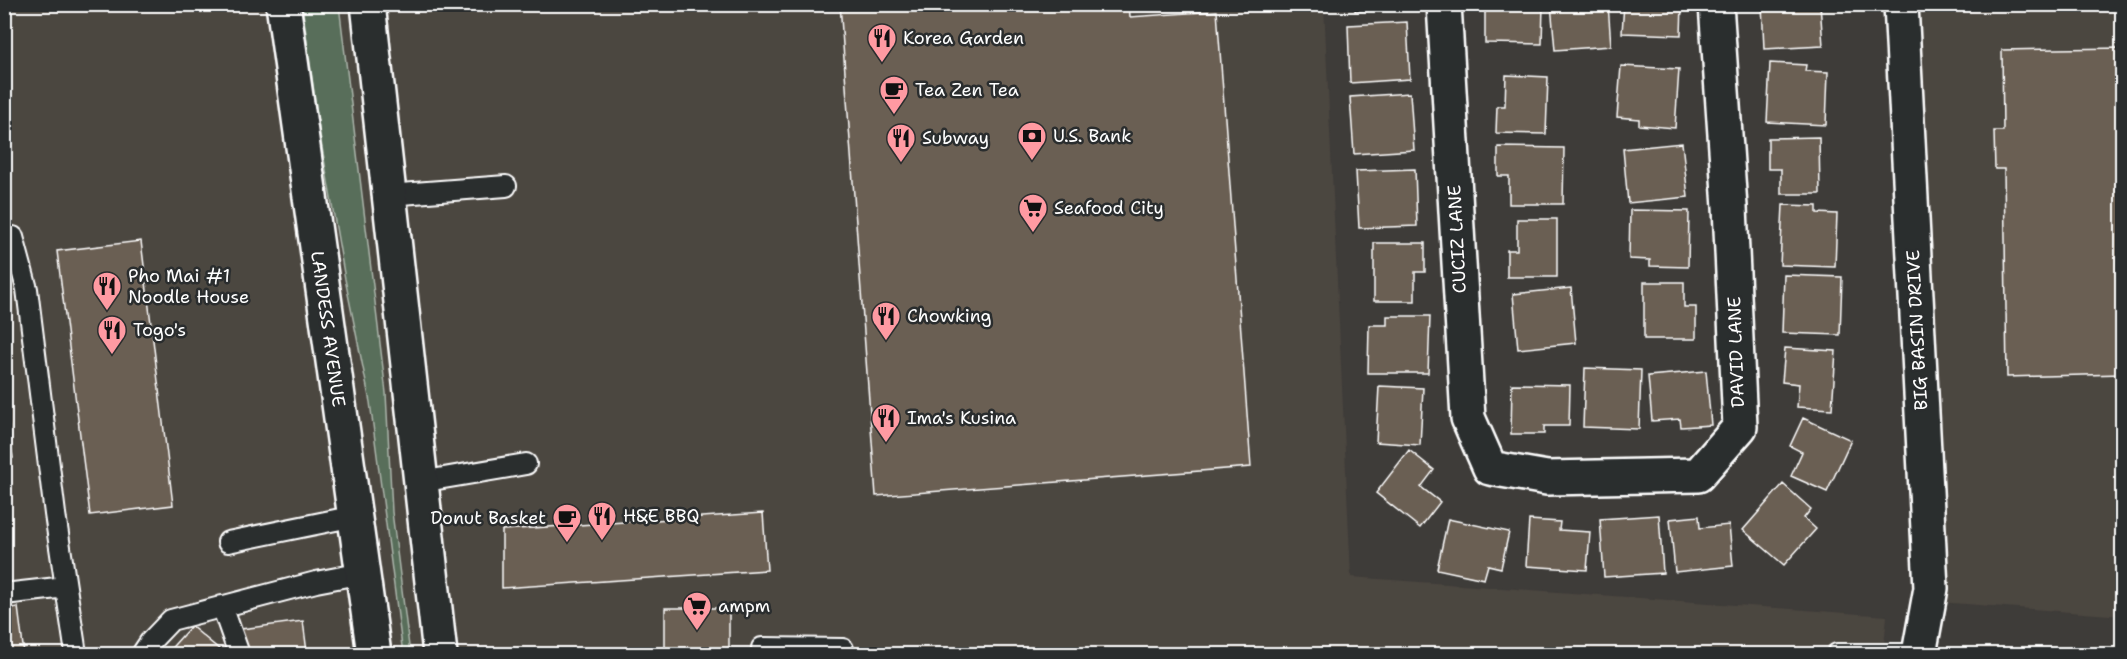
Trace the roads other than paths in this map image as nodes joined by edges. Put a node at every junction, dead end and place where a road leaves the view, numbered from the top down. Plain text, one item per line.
1 (283, 4) edge
2 (368, 4) edge
3 (1444, 4) edge
4 (1716, 4) edge
5 (1900, 4) edge
6 (506, 186) dead end
7 (388, 195) junction
8 (13, 237) dead end
9 (526, 464) dead end
10 (1490, 468) joint
11 (420, 482) junction
12 (355, 516) junction
13 (228, 542) dead end
14 (363, 573) junction
15 (66, 587) junction
16 (4, 594) edge
17 (222, 606) junction
18 (762, 648) dead end
19 (76, 654) edge
20 (142, 654) edge
21 (238, 654) edge
22 (374, 654) edge
23 (440, 654) edge
24 (843, 654) edge
25 (1837, 654) edge
26 (1919, 654) edge

1 - 12 street, LANDESS AVENUE
2 - 7 street
3 - 10 street, CUCIZ LANE
4 - 10 street, DAVID LANE
5 - 26 street, BIG BASIN DRIVE
6 - 7 lane
7 - 11 street
8 - 15 lane
9 - 11 lane
11 - 23 street
12 - 13 lane
12 - 14 street, LANDESS AVENUE
14 - 17 lane
14 - 22 street, LANDESS AVENUE
15 - 16 lane
15 - 19 lane
17 - 20 lane
17 - 21 lane
18 - 24 lane
25 - 26 lane

